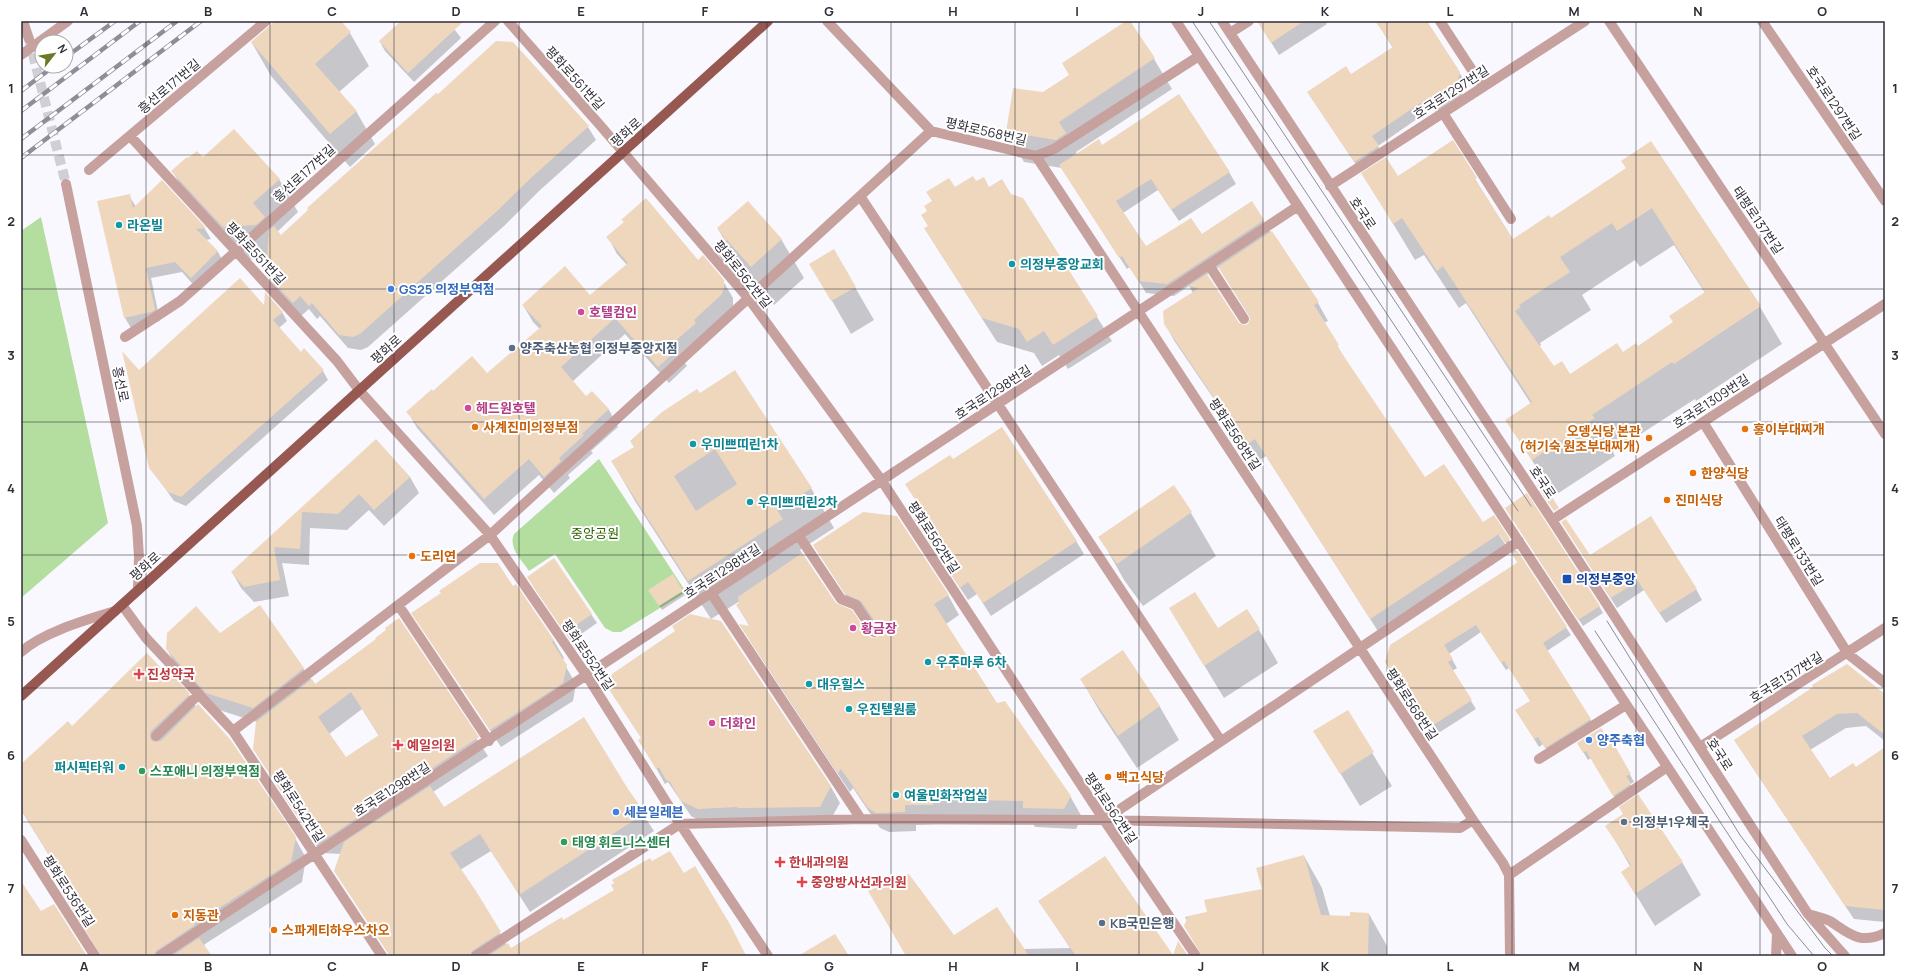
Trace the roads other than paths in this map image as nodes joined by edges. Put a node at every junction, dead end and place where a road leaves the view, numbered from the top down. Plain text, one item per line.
1 (23, 21) edge
2 (68, 21) edge
3 (266, 21) edge
4 (495, 21) edge
5 (508, 21) edge
6 (768, 21) edge
7 (827, 21) edge
8 (1176, 21) edge
9 (1222, 21) edge
10 (1249, 21) edge
11 (1440, 21) edge
12 (1586, 21) edge
13 (1609, 21) edge
14 (1762, 21) edge
15 (1230, 33) junction
16 (29, 39) tunnel mouth
17 (21, 55) edge
18 (1199, 56) junction
19 (1483, 87) junction
20 (1443, 113) junction
21 (931, 131) junction
22 (130, 136) junction
23 (623, 152) junction
24 (1036, 156) junction
25 (89, 170) dead end
26 (66, 184) tunnel mouth
27 (1330, 186) junction
28 (860, 196) junction
29 (1885, 200) edge
30 (1298, 206) junction
31 (1511, 219) dead end
32 (236, 251) junction
33 (1209, 265) junction
34 (749, 299) junction
35 (1885, 304) edge
36 (1139, 312) junction
37 (1244, 319) dead end
38 (125, 338) dead end
39 (1824, 343) junction
40 (359, 390) junction
41 (998, 404) junction
42 (1702, 422) junction
43 (1885, 434) edge
44 (882, 481) junction
45 (1552, 520) junction
46 (490, 535) junction
47 (799, 536) junction
48 (1518, 541) junction
49 (138, 590) junction
50 (711, 594) junction
51 (399, 606) junction
52 (118, 608) junction
53 (1885, 628) edge
54 (874, 632) dead end
55 (1359, 648) junction
56 (21, 652) edge
57 (1848, 654) junction
58 (587, 676) junction
59 (1885, 683) edge
60 (199, 694) junction
61 (21, 696) edge
62 (1626, 704) junction
63 (233, 730) junction
64 (156, 736) dead end
65 (489, 741) junction
66 (1221, 741) junction
67 (1700, 747) junction
68 (1539, 759) dead end
69 (1667, 767) junction
70 (861, 819) junction
71 (1104, 820) junction
72 (1473, 820) junction
73 (680, 824) junction
74 (21, 840) edge
75 (316, 855) junction
76 (1509, 875) junction
77 (1808, 914) junction
78 (1885, 933) edge
79 (1777, 934) junction
80 (1510, 955) edge
81 (95, 956) edge
82 (160, 956) edge
83 (382, 956) edge
84 (476, 956) edge
85 (768, 956) edge
86 (1196, 956) edge
87 (1776, 956) edge
88 (1792, 956) edge
89 (1845, 956) edge

1 - 16 street
2 - 17 street
3 - 22 street, 흥선로171번길
4 - 32 street, 흥선로177번길
5 - 23 street, 평화로561번길
6 - 23 main road, 평화로
7 - 21 street, 평화로568번길
8 - 18 street
9 - 15 street, 호국로
10 - 15 street
11 - 19 street
12 - 19 street, 호국로1297번길
13 - 39 street, 태평로137번길
14 - 29 street, 호국로1297번길
15 - 27 street, 호국로
18 - 24 street
18 - 30 street
19 - 20 street, 호국로1297번길
20 - 27 street, 호국로1297번길
20 - 31 street
21 - 24 street, 평화로568번길
21 - 28 street
22 - 25 street, 흥선로171번길
22 - 32 street, 평화로551번길
23 - 34 street, 평화로562번길
23 - 40 main road, 평화로
24 - 36 street, 평화로568번길
26 - 49 street, 흥선로
27 - 45 street, 호국로
28 - 34 street
28 - 41 street
30 - 33 street, 호국로1298번길
30 - 48 street
32 - 38 street, 흥선로177번길
32 - 40 street, 평화로551번길
33 - 36 street, 호국로1298번길
33 - 37 street
34 - 44 street, 평화로562번길
34 - 46 street
35 - 39 street, 호국로1309번길
36 - 41 street, 호국로1298번길
36 - 55 street, 평화로568번길
39 - 42 street, 호국로1309번길
39 - 43 street, 태평로137번길
40 - 46 street, 평화로552번길
40 - 49 main road, 평화로
41 - 44 street, 호국로1298번길
41 - 66 street
42 - 45 street, 호국로1309번길
42 - 57 street, 태평로133번길
44 - 47 street, 호국로1298번길
44 - 71 street, 평화로562번길
45 - 67 street, 호국로
46 - 51 street
46 - 58 street, 평화로552번길
47 - 50 street, 호국로1298번길
47 - 54 street
48 - 55 street
48 - 62 street
49 - 52 main road, 평화로
50 - 58 street, 호국로1298번길
50 - 70 street
51 - 63 street
51 - 65 street
52 - 56 street
52 - 60 street, 평화로542번길
52 - 61 main road, 평화로
53 - 57 street, 호국로1317번길
55 - 66 street
55 - 72 street, 평화로568번길
57 - 59 street, 태평로133번길
57 - 67 street, 호국로1317번길
58 - 65 street, 호국로1298번길
58 - 73 street, 평화로552번길
60 - 63 street, 평화로542번길
60 - 64 street
62 - 68 street
62 - 69 street
63 - 75 street, 평화로542번길
65 - 75 street, 호국로1298번길
66 - 71 street
67 - 77 street, 호국로
69 - 76 street
69 - 79 street
70 - 71 street
70 - 73 street
71 - 72 street
71 - 86 street, 평화로562번길
72 - 76 street, 평화로568번길
73 - 84 street
73 - 85 street, 평화로552번길
74 - 81 street, 평화로536번길
75 - 82 street, 호국로1298번길
75 - 83 street, 평화로542번길
76 - 80 street, 평화로568번길
77 - 78 street
77 - 89 street, 호국로
79 - 87 street
79 - 88 street

